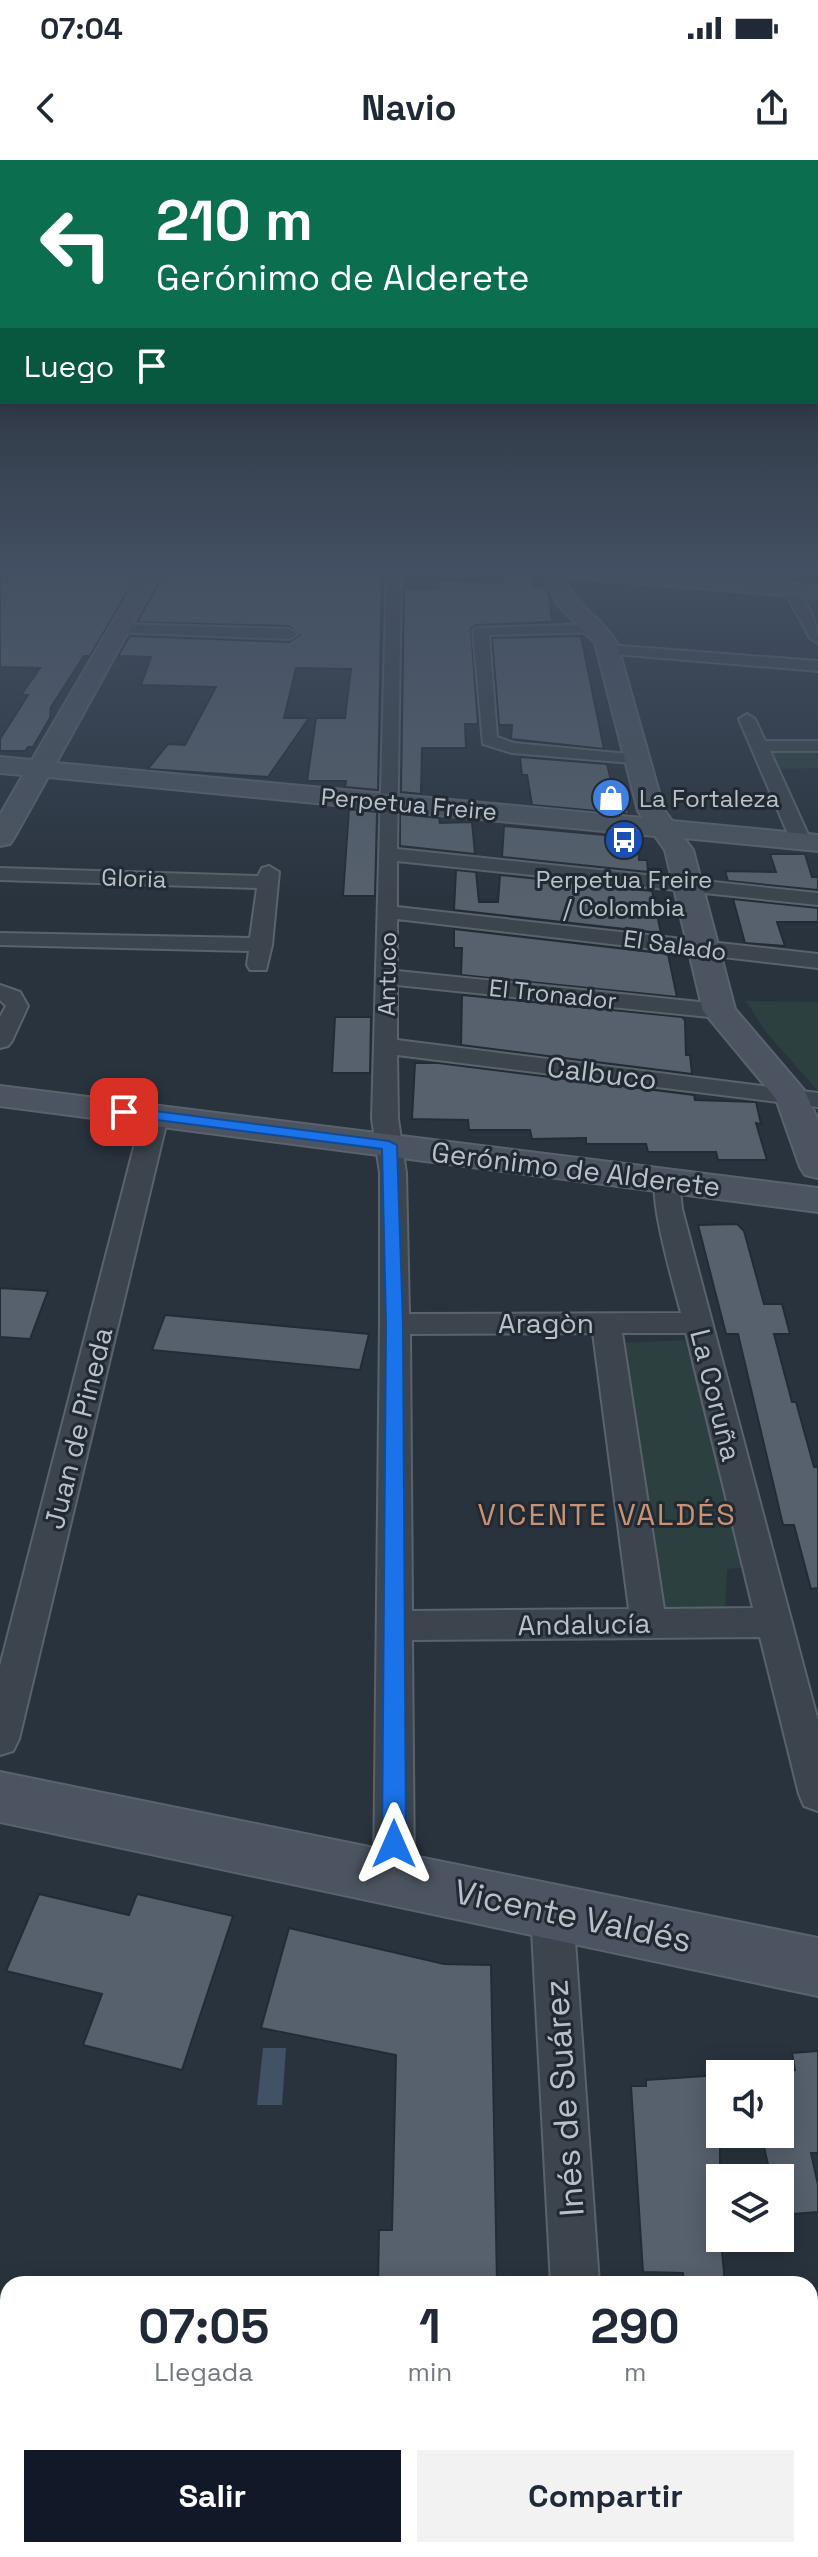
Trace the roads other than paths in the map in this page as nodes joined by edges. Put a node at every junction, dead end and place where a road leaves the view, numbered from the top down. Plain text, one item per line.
1 (94, 679) edge
2 (391, 679) edge
3 (484, 679) edge
4 (614, 679) edge
5 (747, 719) dead end
6 (759, 746) junction
7 (818, 746) edge
8 (638, 760) junction
9 (0, 765) edge
10 (40, 769) junction
11 (388, 802) junction
12 (664, 828) junction
13 (0, 838) edge
14 (810, 842) edge
15 (389, 854) junction
16 (0, 874) edge
17 (688, 885) junction
18 (818, 899) edge
19 (389, 912) junction
20 (0, 939) edge
21 (704, 948) junction
22 (818, 961) edge
23 (386, 977) junction
24 (0, 992) edge
25 (719, 1011) junction
26 (0, 1041) edge
27 (386, 1046) junction
28 (0, 1096) edge
29 (805, 1098) edge
30 (155, 1116) junction
31 (389, 1145) junction
32 (818, 1167) edge
33 (666, 1181) junction
34 (818, 1200) edge
35 (606, 1323) junction
36 (698, 1323) junction
37 (395, 1324) junction
38 (774, 1622) junction
39 (649, 1623) junction
40 (394, 1626) junction
41 (0, 1739) edge
42 (818, 1794) edge
43 (0, 1797) edge
44 (394, 1879) junction
45 (552, 1912) junction
46 (818, 1967) edge
47 (575, 2276) edge

1 - 10 street
2 - 11 street, Antuco
3 - 8 street
4 - 8 street
5 - 6 street
6 - 7 street
6 - 14 street
8 - 12 street
9 - 10 street, Perpetua Freire
10 - 11 street, Perpetua Freire
10 - 13 street
11 - 12 street, Perpetua Freire
11 - 15 street, Antuco
12 - 14 street, Perpetua Freire
12 - 17 street
15 - 17 street
15 - 19 street, Antuco
16 - 20 street, Gloria
17 - 18 street
17 - 21 street
19 - 21 street, El Salado
19 - 23 street, Antuco
21 - 22 street, El Salado
21 - 25 street
23 - 25 street, El Tronador
23 - 27 street, Antuco
24 - 26 street
25 - 29 street
27 - 29 street, Calbuco
27 - 31 street, Antuco
28 - 30 street, Gerónimo de Alderete
29 - 32 street
30 - 31 street, Gerónimo de Alderete
30 - 41 street, Juan de Pineda
31 - 33 street, Gerónimo de Alderete
31 - 37 street, Antuco
33 - 34 street, Gerónimo de Alderete
33 - 36 street, La Coruña
35 - 36 street, Aragòn
35 - 37 street, Aragòn
35 - 39 street
36 - 38 street, La Coruña
37 - 40 street, Antuco
38 - 39 street, Andalucía
38 - 42 street, La Coruña
39 - 40 street, Andalucía
40 - 44 street, Antuco
43 - 44 street, Vicente Valdés
44 - 45 street, Vicente Valdés
45 - 46 street, Vicente Valdés
45 - 47 street, Inés de Suárez

